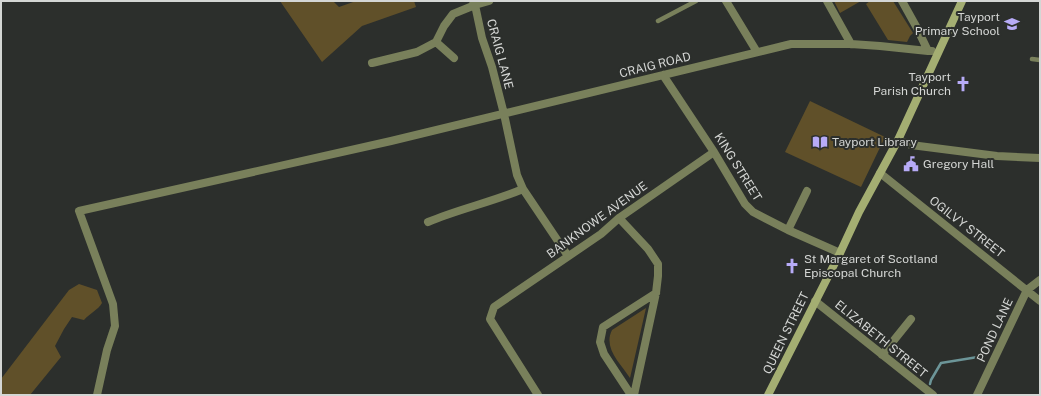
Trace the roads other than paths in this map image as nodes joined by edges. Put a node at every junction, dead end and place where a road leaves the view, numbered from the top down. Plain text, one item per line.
1 (489, 1) edge
2 (696, 1) edge
3 (726, 1) edge
4 (827, 1) edge
5 (902, 1) edge
6 (962, 1) edge
7 (474, 3) edge
8 (658, 21) dead end
9 (436, 42) junction
10 (851, 44) junction
11 (928, 51) junction
12 (756, 52) junction
13 (938, 52) junction
14 (454, 58) dead end
15 (1032, 59) dead end
16 (1040, 60) edge
17 (372, 63) dead end
18 (663, 75) junction
19 (504, 114) junction
20 (898, 140) junction
21 (714, 152) junction
22 (1040, 158) edge
23 (880, 173) junction
24 (523, 189) junction
25 (807, 191) dead end
26 (619, 218) junction
27 (428, 222) dead end
28 (788, 230) junction
29 (840, 254) junction
30 (568, 256) junction
31 (1040, 280) edge
32 (1027, 290) junction
33 (656, 293) junction
34 (1040, 300) edge
35 (815, 301) junction
36 (911, 319) dead end
37 (882, 354) junction
38 (96, 395) edge
39 (538, 395) edge
40 (633, 395) edge
41 (768, 395) edge
42 (933, 395) edge
43 (977, 395) edge

1 - 7 street
2 - 8 lane
3 - 12 street
4 - 10 street
5 - 11 street
6 - 13 main road, QUEEN STREET
7 - 9 street
7 - 19 street, CRAIG LANE
9 - 14 street
9 - 17 street
10 - 11 street, CRAIG ROAD
10 - 12 street, CRAIG ROAD
11 - 13 street, CRAIG ROAD
12 - 18 street, CRAIG ROAD
13 - 20 main road, QUEEN STREET
15 - 16 lane
18 - 19 street, CRAIG ROAD
18 - 21 street, KING STREET
19 - 24 street, CRAIG LANE
19 - 38 street, CRAIG ROAD
20 - 22 street
20 - 23 main road, QUEEN STREET
21 - 26 street, BANKNOWE AVENUE
21 - 28 street, KING STREET
23 - 29 main road, QUEEN STREET
23 - 32 street, OGILVY STREET
24 - 27 street
24 - 30 street, CRAIG LANE
25 - 28 street
26 - 30 street, BANKNOWE AVENUE
26 - 33 street
28 - 29 street, KING STREET
29 - 35 main road, QUEEN STREET
30 - 39 street, BANKNOWE AVENUE
31 - 32 street, POND LANE
32 - 34 street, OGILVY STREET
32 - 43 street, POND LANE
33 - 40 street
33 - 40 street
35 - 37 street, ELIZABETH STREET
35 - 41 main road, QUEEN STREET
36 - 37 street
37 - 42 street, ELIZABETH STREET

